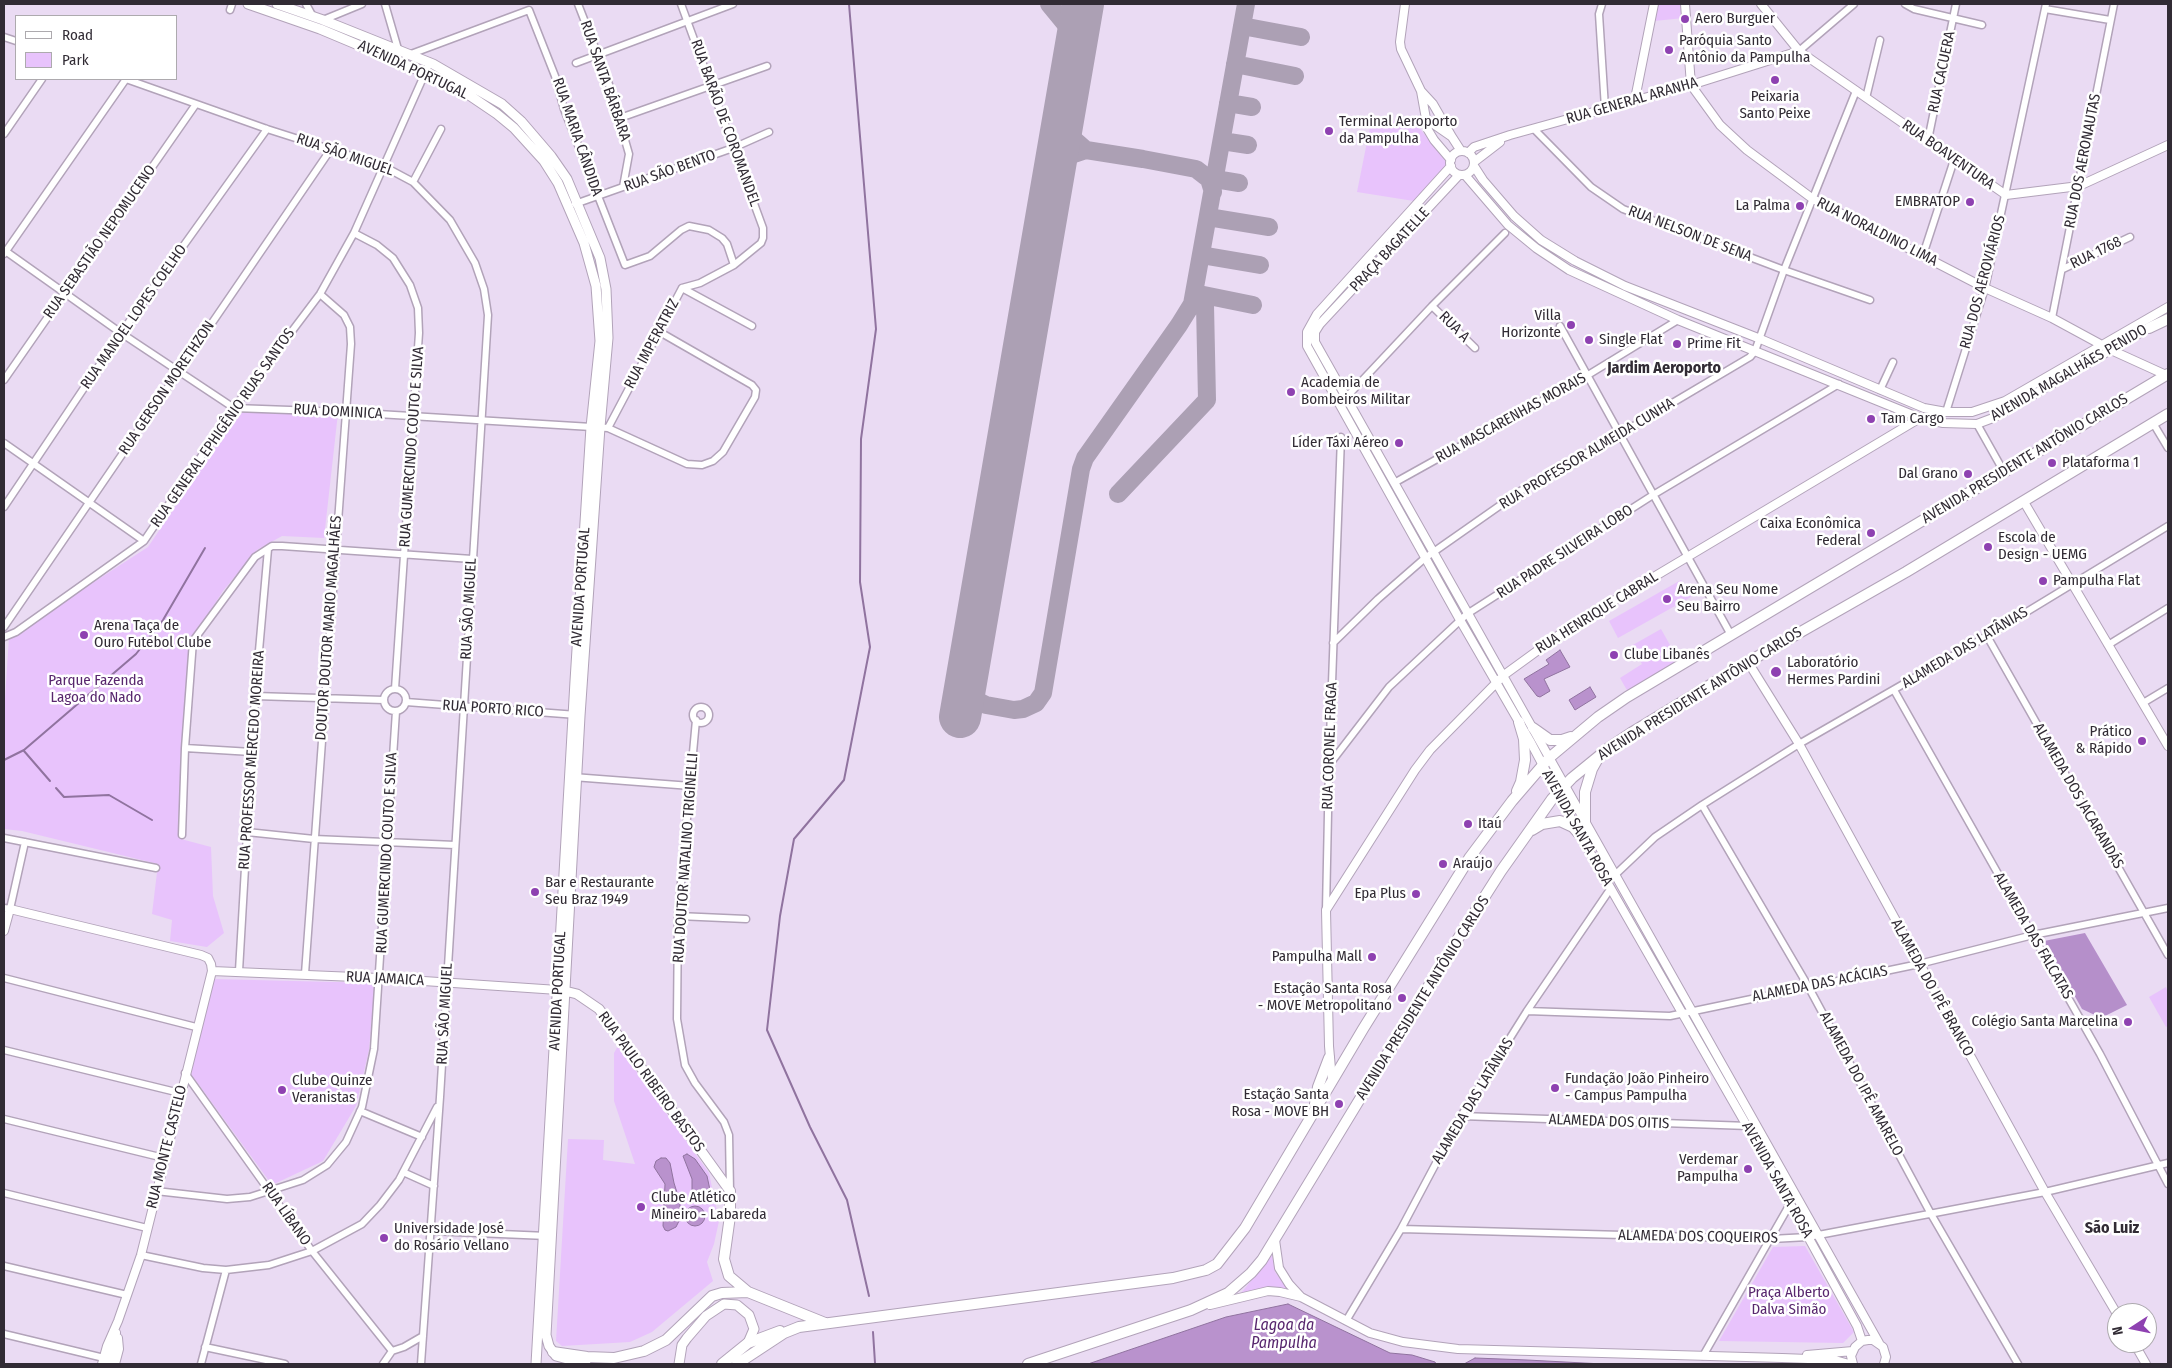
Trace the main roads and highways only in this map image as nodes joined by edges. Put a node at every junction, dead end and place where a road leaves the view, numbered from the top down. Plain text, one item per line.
1 (248, 4) edge
2 (277, 4) edge
3 (574, 205) junction
4 (2168, 317) edge
5 (2148, 328) road end
6 (2167, 374) edge
7 (2168, 414) edge
8 (1519, 722) road end
9 (1533, 728) road end
10 (1576, 735) junction
11 (1599, 755) junction
12 (1512, 801) junction
13 (1585, 822) road end
14 (1529, 832) junction
15 (1580, 835) road end
16 (562, 990) junction
17 (1329, 1056) road end
18 (1314, 1112) junction
19 (730, 1191) joint
20 (548, 1236) junction
21 (748, 1292) junction
22 (826, 1323) junction
23 (799, 1327) junction
24 (748, 1343) junction
25 (553, 1352) junction
26 (536, 1364) edge
27 (586, 1364) edge
28 (679, 1364) edge
29 (722, 1364) edge
30 (738, 1364) edge
31 (1028, 1364) edge

1 - 3 main road, AVENIDA PORTUGAL
2 - 3 main road, AVENIDA PORTUGAL
3 - 16 main road, AVENIDA PORTUGAL
4 - 5 highway
6 - 10 highway, AVENIDA PRESIDENTE ANTÔNIO CARLOS
7 - 11 highway, AVENIDA PRESIDENTE ANTÔNIO CARLOS
8 - 12 highway
9 - 10 highway
10 - 12 highway, AVENIDA PRESIDENTE ANTÔNIO CARLOS
11 - 13 highway
11 - 14 highway, AVENIDA PRESIDENTE ANTÔNIO CARLOS
12 - 18 highway, AVENIDA PRESIDENTE ANTÔNIO CARLOS
14 - 15 highway
14 - 31 highway, AVENIDA PRESIDENTE ANTÔNIO CARLOS
16 - 19 main road, RUA PAULO RIBEIRO BASTOS
16 - 20 main road, AVENIDA PORTUGAL
17 - 18 highway
18 - 22 highway, AVENIDA PRESIDENTE ANTÔNIO CARLOS
19 - 21 highway
20 - 25 main road, AVENIDA PORTUGAL
20 - 26 main road, AVENIDA PORTUGAL
21 - 22 highway
21 - 25 highway
22 - 23 highway, AVENIDA PRESIDENTE ANTÔNIO CARLOS
23 - 24 highway
23 - 30 highway
24 - 28 main road
24 - 29 highway
25 - 27 main road

